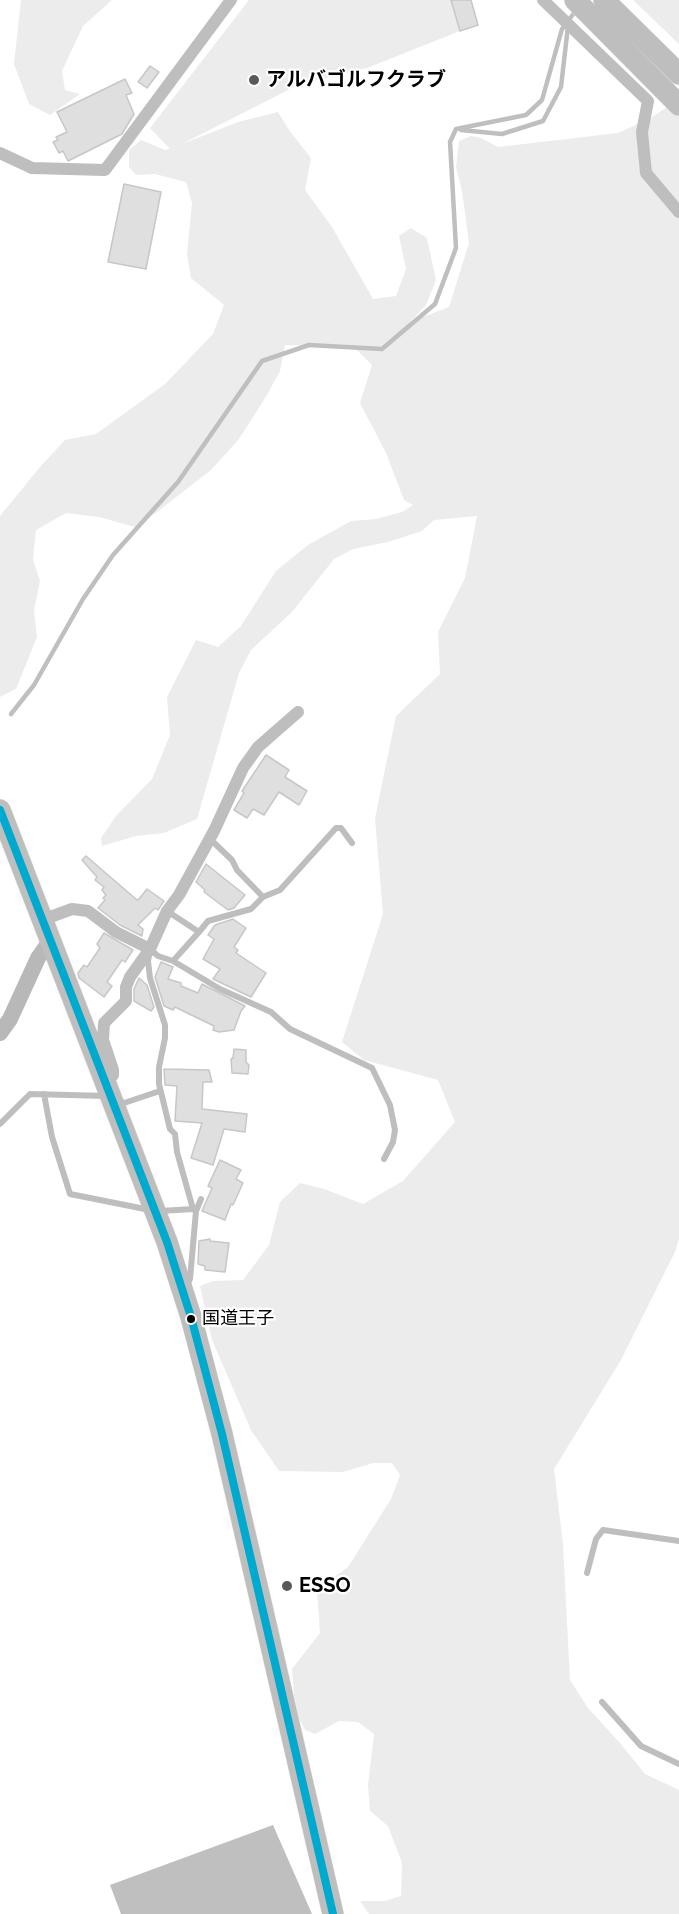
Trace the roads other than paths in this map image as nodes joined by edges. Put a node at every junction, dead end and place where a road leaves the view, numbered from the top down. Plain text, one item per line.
1 (231, 0) edge
2 (543, 0) edge
3 (575, 0) edge
4 (604, 0) edge
5 (679, 74) edge
6 (679, 105) edge
7 (0, 153) edge
8 (679, 212) edge
9 (298, 712) dead end
10 (0, 810) edge
11 (209, 839) junction
12 (352, 843) dead end
13 (263, 897) junction
14 (166, 911) junction
15 (42, 920) junction
16 (199, 932) junction
17 (50, 941) junction
18 (150, 950) junction
19 (173, 961) junction
20 (0, 1033) edge
21 (107, 1090) junction
22 (160, 1091) junction
23 (44, 1094) junction
24 (0, 1124) edge
25 (384, 1159) dead end
26 (201, 1199) dead end
27 (195, 1210) junction
28 (155, 1211) junction
29 (183, 1294) junction
30 (679, 1541) edge
31 (588, 1573) dead end
32 (602, 1702) dead end
33 (679, 1764) edge
34 (333, 1914) edge

1 - 7 street
2 - 8 street
3 - 6 highway
4 - 5 highway
9 - 11 street
10 - 15 highway
11 - 13 lane
11 - 14 street
12 - 13 lane
13 - 16 lane
14 - 16 lane
14 - 18 street
15 - 17 highway
15 - 18 street
16 - 19 lane
17 - 20 main road
17 - 21 highway
18 - 19 lane
18 - 21 street
18 - 22 lane
19 - 25 lane
21 - 22 lane
21 - 23 lane
21 - 28 highway
22 - 27 lane
23 - 24 lane
23 - 28 lane
26 - 27 lane
27 - 28 lane
27 - 29 lane
28 - 29 highway
29 - 34 highway
30 - 31 lane
32 - 33 lane

